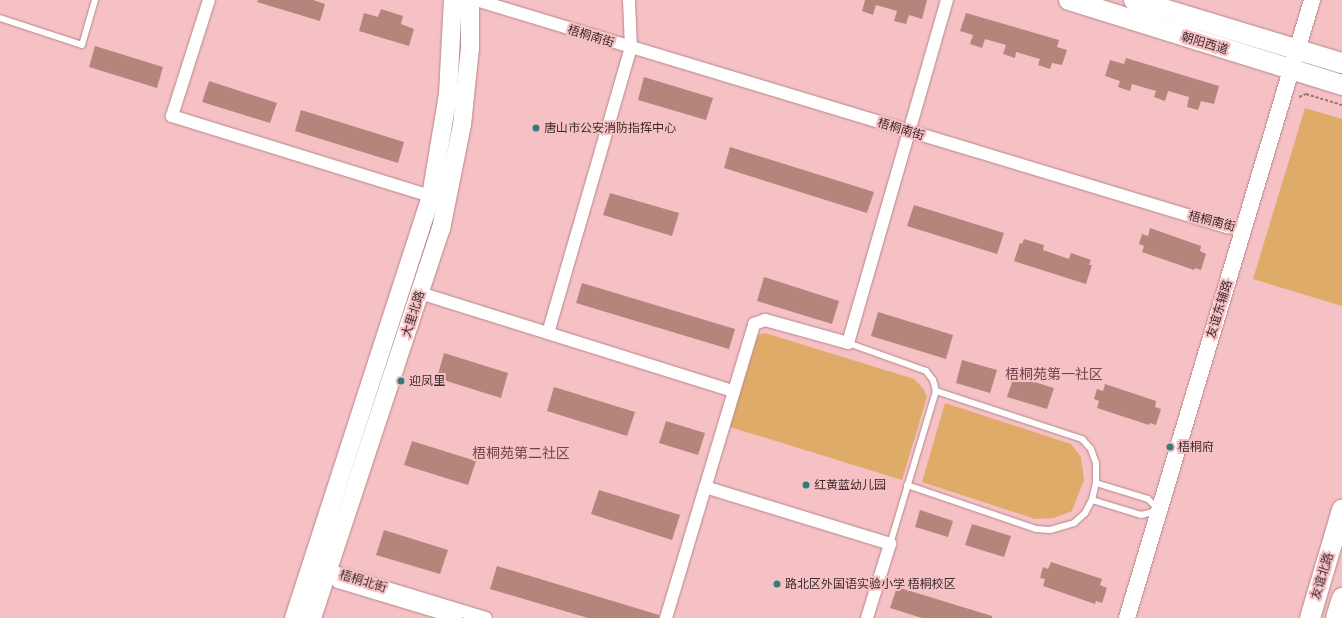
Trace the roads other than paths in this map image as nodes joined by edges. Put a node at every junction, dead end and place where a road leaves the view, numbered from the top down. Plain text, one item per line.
1 (93, 0) edge
2 (209, 0) edge
3 (454, 0) edge
4 (470, 0) edge
5 (476, 0) edge
6 (493, 0) edge
7 (629, 0) edge
8 (947, 0) edge
9 (1069, 0) edge
10 (1134, 0) edge
11 (1312, 0) edge
12 (0, 18) edge
13 (631, 45) junction
14 (1296, 49) junction
15 (1342, 63) edge
16 (1290, 69) junction
17 (1342, 85) edge
18 (910, 129) junction
19 (431, 196) junction
20 (1243, 229) junction
21 (420, 293) junction
22 (548, 333) junction
23 (848, 343) junction
24 (733, 391) junction
25 (936, 391) junction
26 (1096, 483) junction
27 (907, 485) junction
28 (705, 487) junction
29 (1092, 500) junction
30 (1160, 510) junction
31 (1342, 510) edge
32 (890, 544) junction
33 (328, 570) junction
34 (1342, 598) edge
35 (294, 618) edge
36 (312, 618) edge
37 (457, 618) edge
38 (486, 618) edge
39 (666, 618) edge
40 (867, 618) edge
41 (1127, 618) edge
42 (1310, 618) edge
43 (1336, 618) edge

1 - 12 lane
2 - 19 street
3 - 19 main road, 大里北路
4 - 21 main road, 大里北路
5 - 13 street, 梧桐南街
6 - 13 street, 梧桐南街
7 - 13 street
8 - 18 street
9 - 16 main road, 朝阳西道
10 - 14 main road, 朝阳西道
11 - 14 street, 友谊东辅路
13 - 18 street, 梧桐南街
13 - 22 street
14 - 15 main road, 朝阳西道
14 - 16 street, 友谊东辅路
16 - 17 main road, 朝阳西道
16 - 20 street, 友谊东辅路
18 - 20 street, 梧桐南街
18 - 23 street
19 - 35 main road, 大里北路
20 - 30 street, 友谊东辅路
21 - 22 street
21 - 33 main road, 大里北路
22 - 24 street
23 - 24 street
23 - 25 lane
24 - 28 street
25 - 26 lane
25 - 27 lane
26 - 29 lane
26 - 30 lane
27 - 29 lane
27 - 32 lane
28 - 32 street
28 - 39 street
29 - 30 lane
30 - 41 street, 友谊东辅路
31 - 42 main road, 友谊北路
32 - 40 street
33 - 36 main road, 大里北路
33 - 37 street, 梧桐北街
33 - 38 street, 梧桐北街
34 - 43 main road

